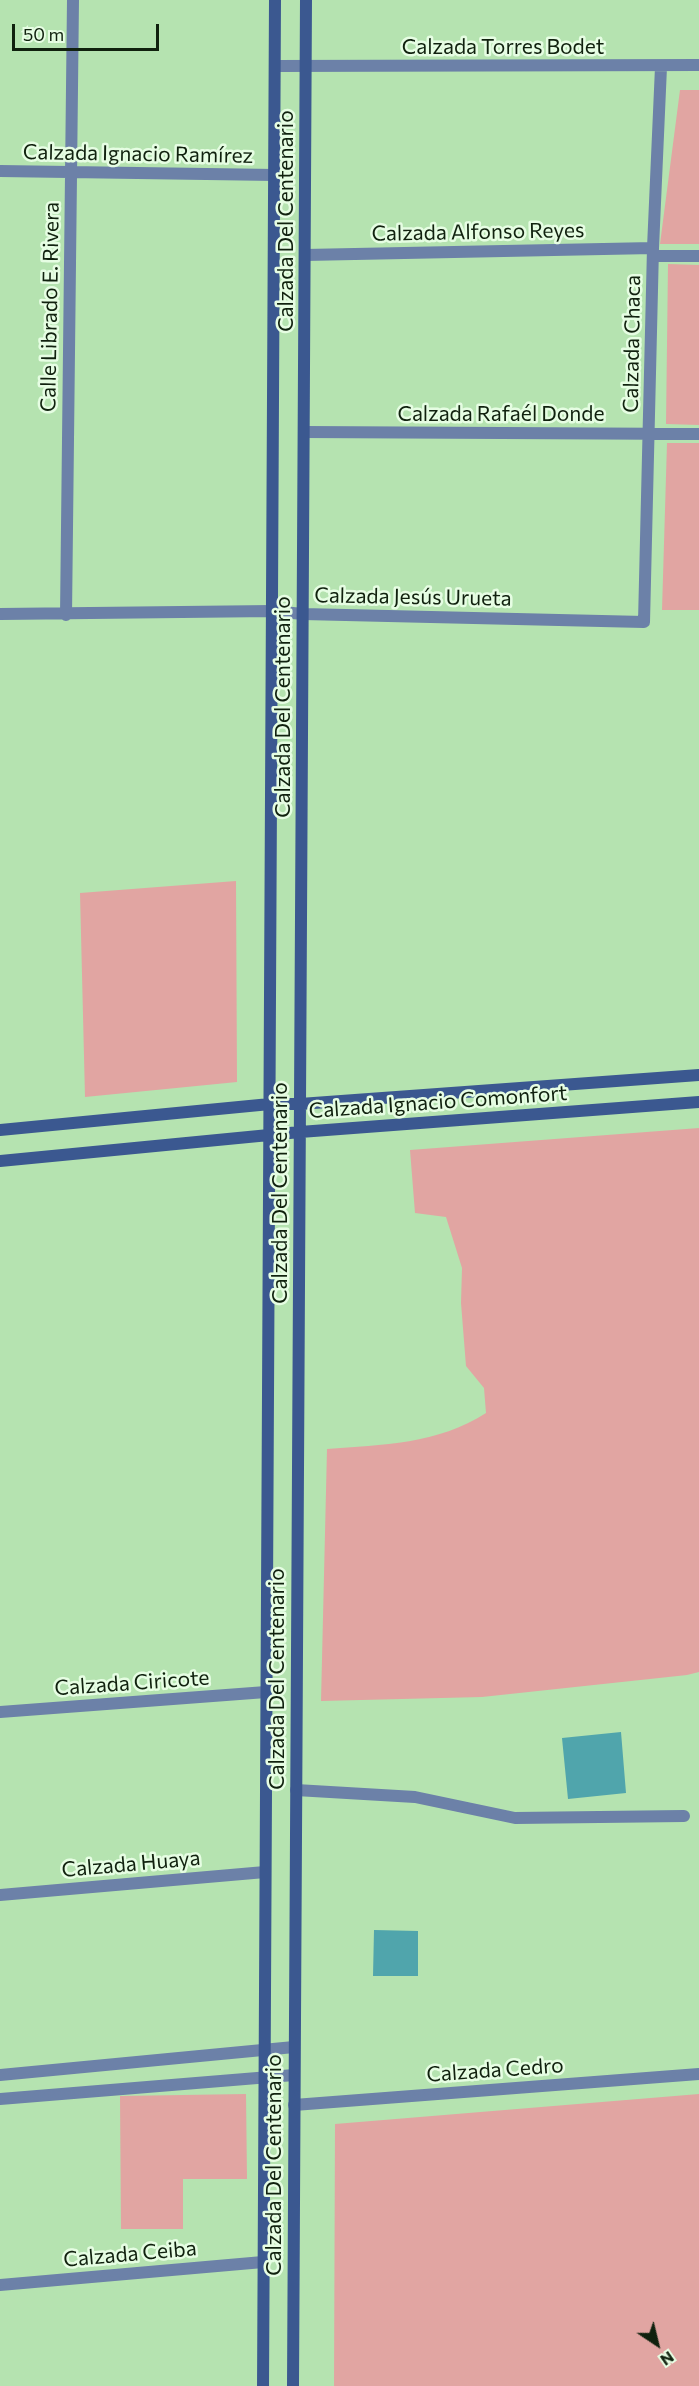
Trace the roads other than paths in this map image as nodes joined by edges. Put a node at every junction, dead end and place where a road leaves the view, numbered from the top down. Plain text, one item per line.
1 (74, 0) edge
2 (275, 0) edge
3 (306, 0) edge
4 (699, 65) edge
5 (275, 66) junction
6 (306, 67) junction
7 (661, 67) junction
8 (0, 171) edge
9 (72, 172) junction
10 (275, 176) junction
11 (653, 252) junction
12 (305, 255) junction
13 (699, 256) edge
14 (304, 432) junction
15 (650, 434) junction
16 (699, 434) edge
17 (272, 611) junction
18 (0, 614) edge
19 (303, 614) junction
20 (66, 615) junction
21 (644, 622) joint
22 (699, 1075) edge
23 (699, 1102) edge
24 (270, 1104) junction
25 (300, 1104) junction
26 (0, 1130) edge
27 (300, 1132) junction
28 (269, 1136) junction
29 (0, 1161) edge
30 (266, 1692) junction
31 (0, 1712) edge
32 (296, 1790) junction
33 (684, 1816) dead end
34 (265, 1872) junction
35 (0, 1895) edge
36 (294, 2047) junction
37 (264, 2051) junction
38 (699, 2073) edge
39 (0, 2074) edge
40 (294, 2075) junction
41 (264, 2076) junction
42 (0, 2099) edge
43 (294, 2105) junction
44 (263, 2262) junction
45 (0, 2285) edge
46 (262, 2386) edge
47 (292, 2386) edge

1 - 9 street, Calle Librado E. Rivera
2 - 5 main road, Calzada Del Centenario
3 - 6 main road, Calzada Del Centenario
4 - 7 street, Calzada Torres Bodet
5 - 6 street, Calzada Torres Bodet
5 - 10 main road, Calzada Del Centenario
6 - 7 street, Calzada Torres Bodet
6 - 12 main road, Calzada Del Centenario
7 - 11 street, Calzada Chaca
8 - 9 street, Calzada Ignacio Ramírez
9 - 10 street, Calzada Ignacio Ramírez
9 - 20 street, Calle Librado E. Rivera
10 - 17 main road, Calzada Del Centenario
11 - 12 street, Calzada Alfonso Reyes
11 - 13 street, Calzada Alfonso Reyes
11 - 15 street, Calzada Chaca
12 - 14 main road, Calzada Del Centenario
14 - 15 street, Calzada Rafaél Donde
14 - 19 main road, Calzada Del Centenario
15 - 16 street, Calzada Rafaél Donde
15 - 21 street, Calzada Chaca
17 - 19 street, Calzada Jesús Urueta
17 - 20 street, Calzada Jesús Urueta
17 - 24 main road, Calzada Del Centenario
18 - 20 street, Calzada Jesús Urueta
19 - 21 street, Calzada Jesús Urueta
19 - 25 main road, Calzada Del Centenario
22 - 25 main road, Calzada Ignacio Comonfort
23 - 27 main road, Calzada Ignacio Comonfort
24 - 25 main road, Calzada Ignacio Comonfort
24 - 26 main road, Calzada Ignacio Comonfort
24 - 28 main road, Calzada Del Centenario
25 - 27 main road, Calzada Del Centenario
27 - 28 main road, Calzada Ignacio Comonfort
27 - 32 main road, Calzada Del Centenario
28 - 29 main road, Calzada Ignacio Comonfort
28 - 30 main road, Calzada Del Centenario
30 - 31 street, Calzada Ciricote
30 - 34 main road, Calzada Del Centenario
32 - 33 street
32 - 36 main road, Calzada Del Centenario
34 - 35 street, Calzada Huaya
34 - 37 main road, Calzada Del Centenario
36 - 37 street
36 - 40 main road, Calzada Del Centenario
37 - 39 street
37 - 41 main road, Calzada Del Centenario
38 - 43 street, Calzada Cedro
40 - 41 street
40 - 43 main road, Calzada Del Centenario
41 - 42 street
41 - 44 main road, Calzada Del Centenario
43 - 47 main road, Calzada Del Centenario
44 - 45 street, Calzada Ceiba
44 - 46 main road, Calzada Del Centenario

